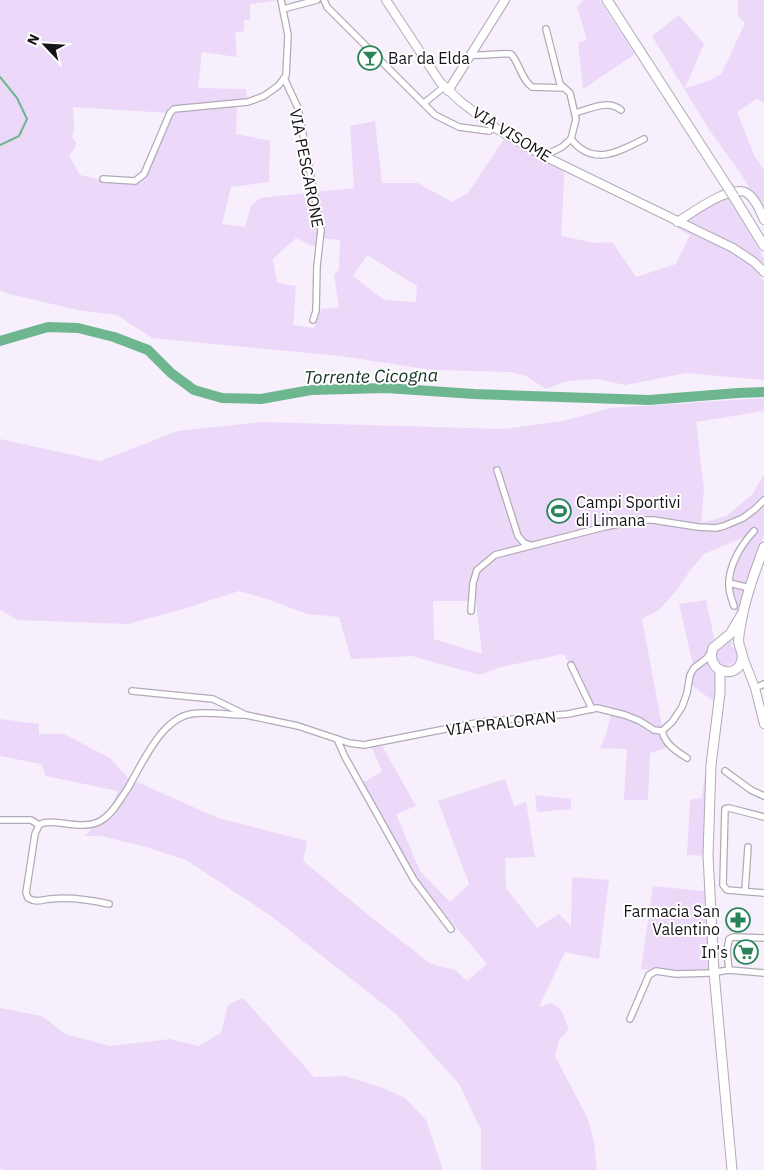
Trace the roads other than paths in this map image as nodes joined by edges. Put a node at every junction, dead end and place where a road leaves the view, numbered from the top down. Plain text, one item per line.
1 (281, 0) edge
2 (316, 0) edge
3 (324, 0) edge
4 (386, 0) edge
5 (505, 0) edge
6 (607, 0) edge
7 (283, 12) junction
8 (546, 28) dead end
9 (471, 55) junction
10 (284, 78) junction
11 (563, 88) junction
12 (446, 89) junction
13 (424, 103) junction
14 (621, 110) dead end
15 (575, 114) junction
16 (495, 128) junction
17 (571, 139) junction
18 (644, 140) dead end
19 (544, 156) junction
20 (103, 179) dead end
21 (764, 220) edge
22 (677, 222) junction
23 (764, 246) edge
24 (764, 272) edge
25 (312, 320) dead end
26 (497, 470) dead end
27 (764, 500) edge
28 (754, 531) dead end
29 (530, 545) junction
30 (764, 547) edge
31 (729, 583) junction
32 (750, 588) junction
33 (734, 606) dead end
34 (471, 610) dead end
35 (742, 614) junction
36 (724, 640) junction
37 (739, 646) junction
38 (711, 652) junction
39 (743, 657) junction
40 (698, 664) junction
41 (571, 665) dead end
42 (717, 667) junction
43 (734, 670) junction
44 (751, 679) junction
45 (764, 684) edge
46 (755, 688) junction
47 (132, 691) dead end
48 (720, 694) junction
49 (592, 709) junction
50 (246, 716) junction
51 (764, 724) edge
52 (662, 731) junction
53 (337, 739) junction
54 (687, 758) dead end
55 (725, 771) dead end
56 (764, 796) edge
57 (764, 817) edge
58 (0, 820) edge
59 (39, 825) junction
60 (748, 847) dead end
61 (745, 891) junction
62 (764, 893) edge
63 (109, 904) dead end
64 (451, 929) dead end
65 (764, 938) edge
66 (729, 970) junction
67 (714, 972) junction
68 (764, 973) edge
69 (630, 1018) dead end
70 (732, 1170) edge

1 - 7 street
2 - 7 street
3 - 13 street
4 - 12 street, VIA VISOME
5 - 9 street
6 - 23 main road, bridge
7 - 10 street
8 - 11 street
9 - 11 street
9 - 12 street
10 - 20 street
10 - 25 street, VIA PESCARONE
11 - 15 street
12 - 13 street
12 - 16 street, VIA VISOME
13 - 16 street
14 - 15 street
15 - 17 street
16 - 19 street, VIA VISOME
17 - 18 street
17 - 19 street
19 - 22 street, VIA VISOME
21 - 22 street
22 - 24 street, VIA VISOME
26 - 29 street
27 - 29 street
28 - 31 street
29 - 34 street
30 - 32 main road
31 - 32 street
31 - 33 street
32 - 35 main road
35 - 36 main road
35 - 37 main road
36 - 37 main road
36 - 38 main road
37 - 39 main road
38 - 40 street
38 - 42 main road
39 - 43 main road
39 - 44 street
40 - 42 street
40 - 52 street
41 - 49 street
42 - 43 main road
42 - 48 main road
43 - 44 street
43 - 48 main road
44 - 46 street
45 - 46 street
46 - 51 street
47 - 50 street, VIA PRALORAN
48 - 67 main road
49 - 52 street, VIA PRALORAN
49 - 53 street, VIA PRALORAN
50 - 53 street, VIA PRALORAN
50 - 59 street, VIA PRALORAN
52 - 54 street, VIA PRALORAN
53 - 64 street
55 - 56 street
57 - 61 street
58 - 59 street, VIA PRALORAN
59 - 63 street
60 - 61 street
61 - 62 street
65 - 66 street
66 - 67 street
66 - 68 street
67 - 69 street
67 - 70 main road

